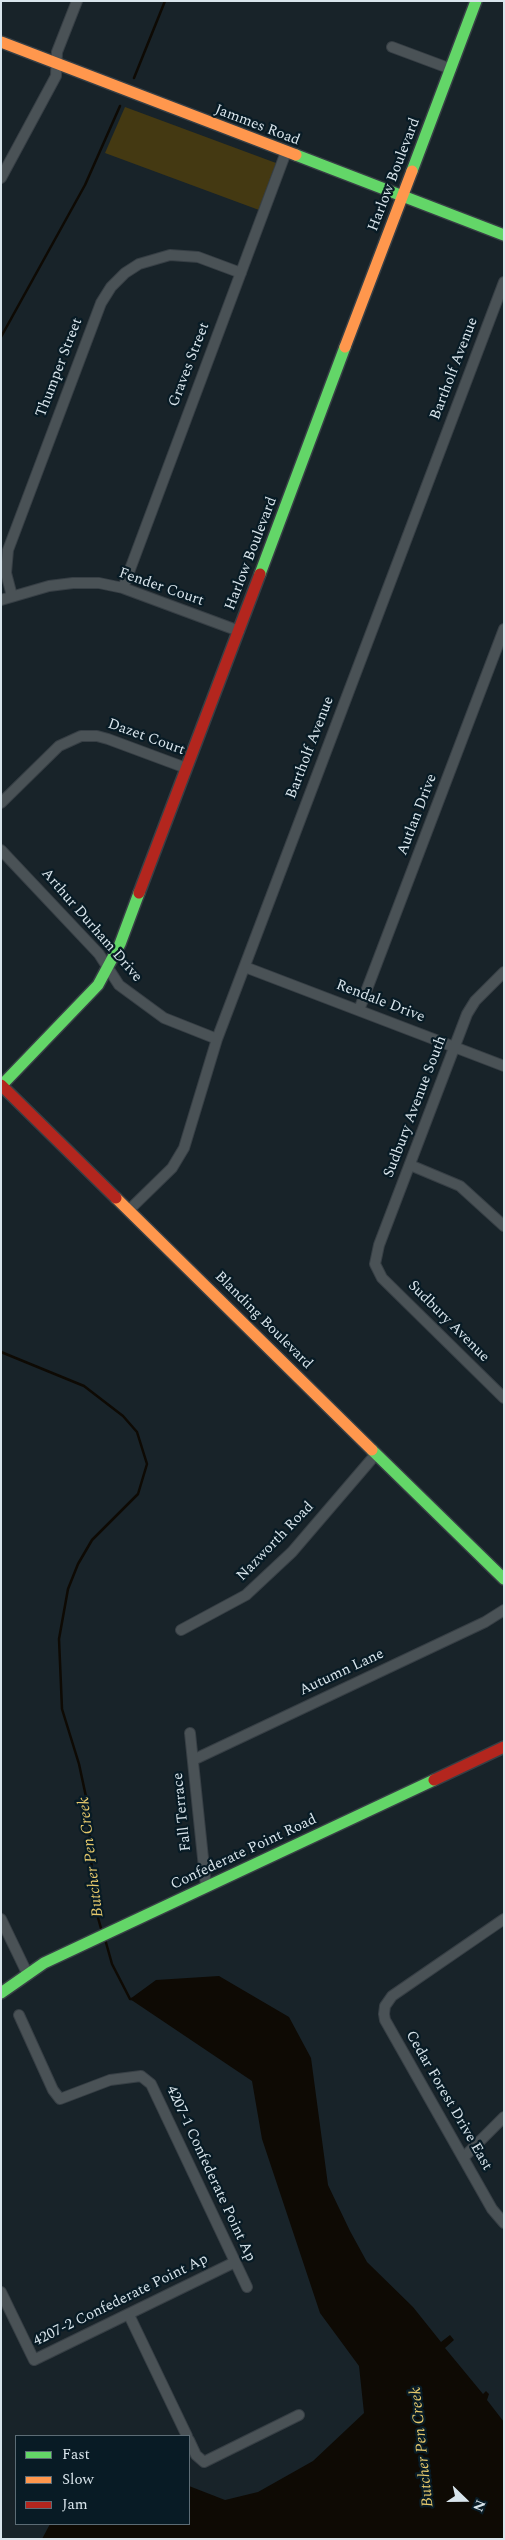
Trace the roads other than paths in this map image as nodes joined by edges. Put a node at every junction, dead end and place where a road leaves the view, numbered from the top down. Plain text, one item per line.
1 (77, 1) edge
2 (476, 1) edge
3 (1, 42) edge
4 (392, 47) dead end
5 (56, 64) junction
6 (451, 69) junction
7 (286, 152) junction
8 (1, 178) edge
9 (402, 197) junction
10 (504, 235) edge
11 (241, 273) junction
12 (504, 282) edge
13 (122, 588) junction
14 (12, 596) junction
15 (1, 600) edge
16 (504, 629) edge
17 (239, 631) junction
18 (186, 768) junction
19 (1, 803) edge
20 (1, 850) edge
21 (244, 967) junction
22 (108, 968) junction
23 (504, 972) edge
24 (359, 1010) junction
25 (217, 1039) junction
26 (454, 1046) junction
27 (504, 1066) edge
28 (2, 1086) edge
29 (410, 1165) junction
30 (129, 1210) junction
31 (504, 1226) edge
32 (376, 1264) joint
33 (504, 1398) edge
34 (376, 1454) junction
35 (504, 1579) edge
36 (504, 1610) edge
37 (181, 1630) dead end
38 (190, 1733) dead end
39 (504, 1747) edge
40 (193, 1760) junction
41 (206, 1887) junction
42 (1, 1919) edge
43 (504, 1919) edge
44 (27, 1973) junction
45 (1, 1994) edge
46 (19, 2014) dead end
47 (504, 2117) edge
48 (463, 2158) junction
49 (504, 2223) edge
50 (235, 2262) junction
51 (247, 2287) dead end
52 (1, 2292) edge
53 (129, 2315) junction
54 (300, 2415) dead end
55 (187, 2435) edge
56 (190, 2442) edge

1 - 5 street
2 - 6 street, Harlow Boulevard
3 - 5 street, Jammes Road
4 - 6 street
5 - 7 street, Jammes Road
5 - 8 street
6 - 9 street, Harlow Boulevard
7 - 9 street, Jammes Road
7 - 11 street, Graves Street
9 - 10 street, Jammes Road
9 - 17 street, Harlow Boulevard
11 - 13 street, Graves Street
11 - 14 street, Thumper Street
12 - 21 street, Bartholf Avenue
13 - 14 street, Fender Court
13 - 17 street, Fender Court
14 - 15 street, Fender Court
16 - 24 street, Autlan Drive
17 - 18 street, Harlow Boulevard
18 - 19 street, Dazet Court
18 - 22 street, Harlow Boulevard
20 - 22 street, Arthur Durham Drive
21 - 24 street, Rendale Drive
21 - 25 street, Bartholf Avenue
22 - 25 street, Arthur Durham Drive
22 - 28 street, Harlow Boulevard
23 - 26 street, Sudbury Avenue South
24 - 26 street, Rendale Drive
25 - 30 street, Bartholf Avenue
26 - 27 street, Rendale Drive
26 - 29 street, Sudbury Avenue South
28 - 30 street, Blanding Boulevard
29 - 31 street
29 - 32 street, Sudbury Avenue South
30 - 34 street, Blanding Boulevard
32 - 33 street, Sudbury Avenue
34 - 35 street, Blanding Boulevard
34 - 37 street, Nazworth Road
36 - 40 street, Autumn Lane
38 - 40 street, Fall Terrace
39 - 41 street, Confederate Point Road
40 - 41 street, Fall Terrace
41 - 44 street, Confederate Point Road
42 - 44 street
43 - 48 street, Cedar Forest Drive East
44 - 45 street, Confederate Point Road
46 - 50 street, 4207-1 Confederate Point Ap
47 - 48 street
48 - 49 street, Cedar Forest Drive East
50 - 51 street, 4207-1 Confederate Point Ap
50 - 53 street, 4207-2 Confederate Point Ap
52 - 53 street, 4207-2 Confederate Point Ap
53 - 55 street
54 - 56 street

